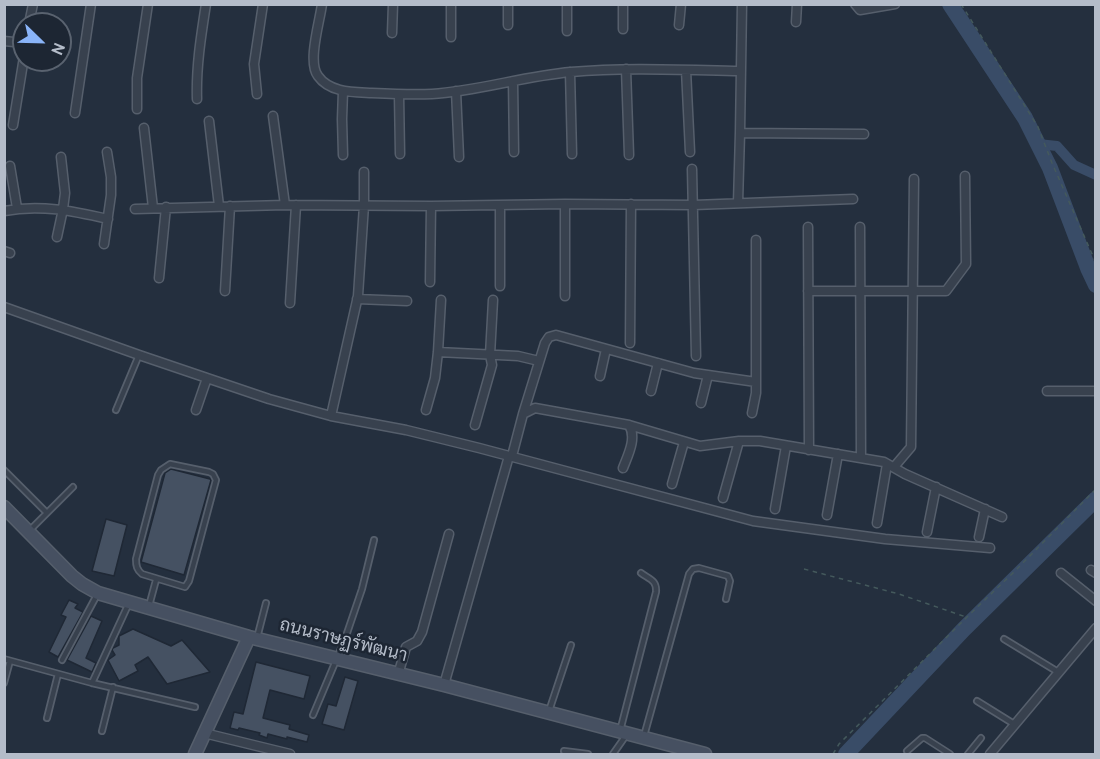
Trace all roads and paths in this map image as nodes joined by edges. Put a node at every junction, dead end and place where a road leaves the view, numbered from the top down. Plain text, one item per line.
1 (91, 4) edge
2 (148, 4) edge
3 (206, 4) edge
4 (263, 4) edge
5 (322, 4) edge
6 (393, 4) edge
7 (451, 4) edge
8 (508, 4) edge
9 (567, 4) edge
10 (623, 4) edge
11 (681, 4) edge
12 (742, 4) edge
13 (797, 4) edge
14 (855, 4) edge
15 (896, 4) edge
16 (962, 4) edge
17 (796, 22) dead end
18 (508, 25) dead end
19 (679, 25) dead end
20 (623, 29) dead end
21 (567, 31) dead end
22 (392, 33) dead end
23 (451, 37) dead end
24 (627, 69) junction
25 (686, 70) junction
26 (740, 71) junction
27 (22, 72) edge
28 (570, 72) junction
29 (513, 81) junction
30 (456, 91) junction
31 (343, 92) junction
32 (257, 94) dead end
33 (399, 95) junction
34 (196, 99) dead end
35 (136, 109) dead end
36 (75, 113) dead end
37 (273, 116) dead end
38 (208, 121) dead end
39 (13, 125) dead end
40 (144, 128) dead end
41 (740, 133) junction
42 (864, 134) dead end
43 (107, 152) dead end
44 (514, 152) dead end
45 (690, 152) dead end
46 (400, 154) dead end
47 (572, 154) dead end
48 (343, 155) dead end
49 (629, 155) dead end
50 (61, 157) dead end
51 (459, 157) dead end
52 (10, 166) dead end
53 (692, 169) dead end
54 (364, 172) dead end
55 (965, 176) dead end
56 (914, 179) dead end
57 (853, 199) dead end
58 (738, 203) junction
59 (565, 204) junction
60 (631, 204) junction
61 (285, 205) junction
62 (297, 205) junction
63 (364, 205) junction
64 (694, 205) junction
65 (219, 206) junction
66 (230, 206) junction
67 (431, 206) junction
68 (500, 206) junction
69 (166, 207) junction
70 (17, 208) junction
71 (153, 208) junction
72 (63, 209) junction
73 (135, 209) dead end
74 (4, 211) edge
75 (108, 219) junction
76 (808, 227) dead end
77 (860, 227) dead end
78 (57, 237) dead end
79 (756, 240) dead end
80 (104, 244) dead end
81 (1095, 263) edge
82 (159, 278) dead end
83 (430, 282) dead end
84 (500, 286) dead end
85 (225, 291) dead end
86 (808, 291) junction
87 (912, 291) junction
88 (860, 292) junction
89 (565, 296) dead end
90 (357, 299) junction
91 (441, 300) dead end
92 (493, 300) dead end
93 (407, 302) dead end
94 (290, 303) dead end
95 (4, 308) edge
96 (630, 343) dead end
97 (606, 349) junction
98 (438, 352) junction
99 (139, 355) junction
100 (490, 355) junction
101 (696, 356) dead end
102 (539, 361) junction
103 (658, 363) junction
104 (708, 375) junction
105 (600, 376) dead end
106 (207, 378) junction
107 (756, 382) junction
108 (651, 391) dead end
109 (1047, 391) dead end
110 (1095, 391) edge
111 (701, 403) dead end
112 (116, 410) dead end
113 (196, 410) dead end
114 (426, 410) dead end
115 (752, 413) dead end
116 (523, 414) junction
117 (331, 416) junction
118 (629, 425) junction
119 (476, 426) dead end
120 (740, 441) junction
121 (684, 442) junction
122 (786, 446) junction
123 (809, 450) junction
124 (838, 454) junction
125 (510, 456) junction
126 (861, 458) junction
127 (890, 465) junction
128 (623, 468) dead end
129 (4, 470) edge
130 (672, 484) dead end
131 (936, 487) junction
132 (73, 488) dead end
133 (1095, 489) edge
134 (723, 498) dead end
135 (4, 507) edge
136 (775, 509) dead end
137 (985, 509) junction
138 (47, 513) junction
139 (826, 515) dead end
140 (1002, 517) dead end
141 (877, 523) dead end
142 (29, 531) junction
143 (927, 532) dead end
144 (449, 534) dead end
145 (979, 537) dead end
146 (374, 540) dead end
147 (990, 548) dead end
148 (804, 569) dead end
149 (641, 573) dead end
150 (1061, 573) dead end
151 (156, 580) junction
152 (98, 593) junction
153 (726, 599) dead end
154 (1095, 601) edge
155 (129, 603) junction
156 (266, 603) dead end
157 (148, 608) junction
158 (967, 617) junction
159 (1095, 627) edge
160 (253, 638) junction
161 (1004, 639) dead end
162 (571, 645) dead end
163 (337, 659) junction
164 (7, 660) edge
165 (62, 660) dead end
166 (1058, 672) junction
167 (58, 674) junction
168 (398, 675) junction
169 (4, 683) edge
170 (92, 683) junction
171 (444, 686) junction
172 (112, 687) junction
173 (977, 701) dead end
174 (195, 707) dead end
175 (549, 713) junction
176 (313, 715) dead end
177 (47, 718) dead end
178 (1014, 724) junction
179 (102, 731) dead end
180 (624, 732) junction
181 (204, 733) junction
182 (644, 737) junction
183 (981, 738) dead end
184 (564, 751) dead end
185 (908, 751) dead end
186 (195, 754) edge
187 (290, 754) edge
188 (588, 754) edge
189 (613, 754) edge
190 (705, 754) edge
191 (832, 754) edge
192 (950, 754) edge
193 (968, 754) edge
194 (990, 754) edge

1 - 36 street
2 - 35 street
3 - 34 street
4 - 32 street
5 - 31 street
6 - 22 street
7 - 23 street
8 - 18 street
9 - 21 street
10 - 20 street
11 - 19 street
12 - 26 street
13 - 17 street
14 - 15 street
16 - 81 path
24 - 25 street
24 - 28 street
24 - 49 street
25 - 26 street
25 - 45 street
26 - 41 street
27 - 39 street
28 - 29 street
28 - 47 street
29 - 30 street
29 - 44 street
30 - 33 street
30 - 51 street
31 - 33 street
31 - 48 street
33 - 46 street
37 - 61 street
38 - 65 street
40 - 71 street
41 - 42 street
41 - 58 street
43 - 75 street
50 - 72 street
52 - 70 street
53 - 64 street
54 - 63 street
55 - 87 street
56 - 87 street
57 - 58 street
58 - 64 street
59 - 60 street
59 - 68 street
59 - 89 street
60 - 64 street
60 - 96 street
61 - 62 street
61 - 66 street
62 - 63 street
62 - 94 street
63 - 67 street
63 - 90 street
64 - 101 street
65 - 66 street
65 - 69 street
66 - 85 street
67 - 68 street
67 - 83 street
68 - 84 street
69 - 71 street
69 - 82 street
70 - 72 street
70 - 74 street
71 - 73 street
72 - 75 street
72 - 78 street
75 - 80 street
76 - 86 street
77 - 88 street
79 - 107 street
86 - 88 street
86 - 123 street
87 - 88 street
87 - 127 street
88 - 126 street
90 - 93 street
90 - 117 street
91 - 98 street
92 - 100 street
95 - 99 street
97 - 102 street
97 - 103 street
97 - 105 street
98 - 100 street
98 - 114 street
99 - 106 street
99 - 112 lane
100 - 102 street
100 - 119 street
102 - 116 street
103 - 104 street
103 - 108 street
104 - 107 street
104 - 111 street
106 - 113 street
106 - 117 street
107 - 115 street
109 - 110 street
116 - 118 street
116 - 125 street
117 - 125 street
118 - 121 street
118 - 128 street
120 - 121 street
120 - 122 street
120 - 134 street
121 - 130 street
122 - 123 street
122 - 136 street
123 - 124 street
124 - 126 street
124 - 139 street
125 - 147 street
125 - 171 street
126 - 127 street
127 - 131 street
127 - 141 street
129 - 138 lane
131 - 137 street
131 - 143 street
132 - 138 lane
133 - 158 path
135 - 142 street, ถนนราษฏร์พัฒนา
137 - 140 street
137 - 145 street
138 - 142 lane
142 - 152 street, ถนนราษฏร์พัฒนา
144 - 168 street
146 - 163 lane
148 - 158 path
149 - 180 lane
150 - 154 street
151 - 151 lane
151 - 157 lane
152 - 155 street, ถนนราษฏร์พัฒนา
152 - 165 lane
153 - 182 lane
155 - 157 street, ถนนราษฏร์พัฒนา
155 - 170 lane
156 - 160 lane
157 - 160 street, ถนนราษฏร์พัฒนา
158 - 191 path
159 - 166 street
160 - 163 street, ถนนราษฏร์พัฒนา
160 - 181 street
161 - 166 lane
162 - 175 lane
163 - 168 street, ถนนราษฏร์พัฒนา
163 - 176 lane
164 - 167 lane
164 - 169 lane
166 - 178 street
167 - 170 lane
167 - 177 lane
168 - 171 street, ถนนราษฏร์พัฒนา
170 - 172 lane
171 - 175 street, ถนนราษฏร์พัฒนา
172 - 174 lane
172 - 179 lane
173 - 178 lane
175 - 180 street, ถนนราษฏร์พัฒนา
178 - 194 street
180 - 182 street, ถนนราษฏร์พัฒนา
180 - 189 lane
181 - 186 street
181 - 187 street
182 - 190 street, ถนนราษฏร์พัฒนา
183 - 193 lane
184 - 188 lane
185 - 192 lane

